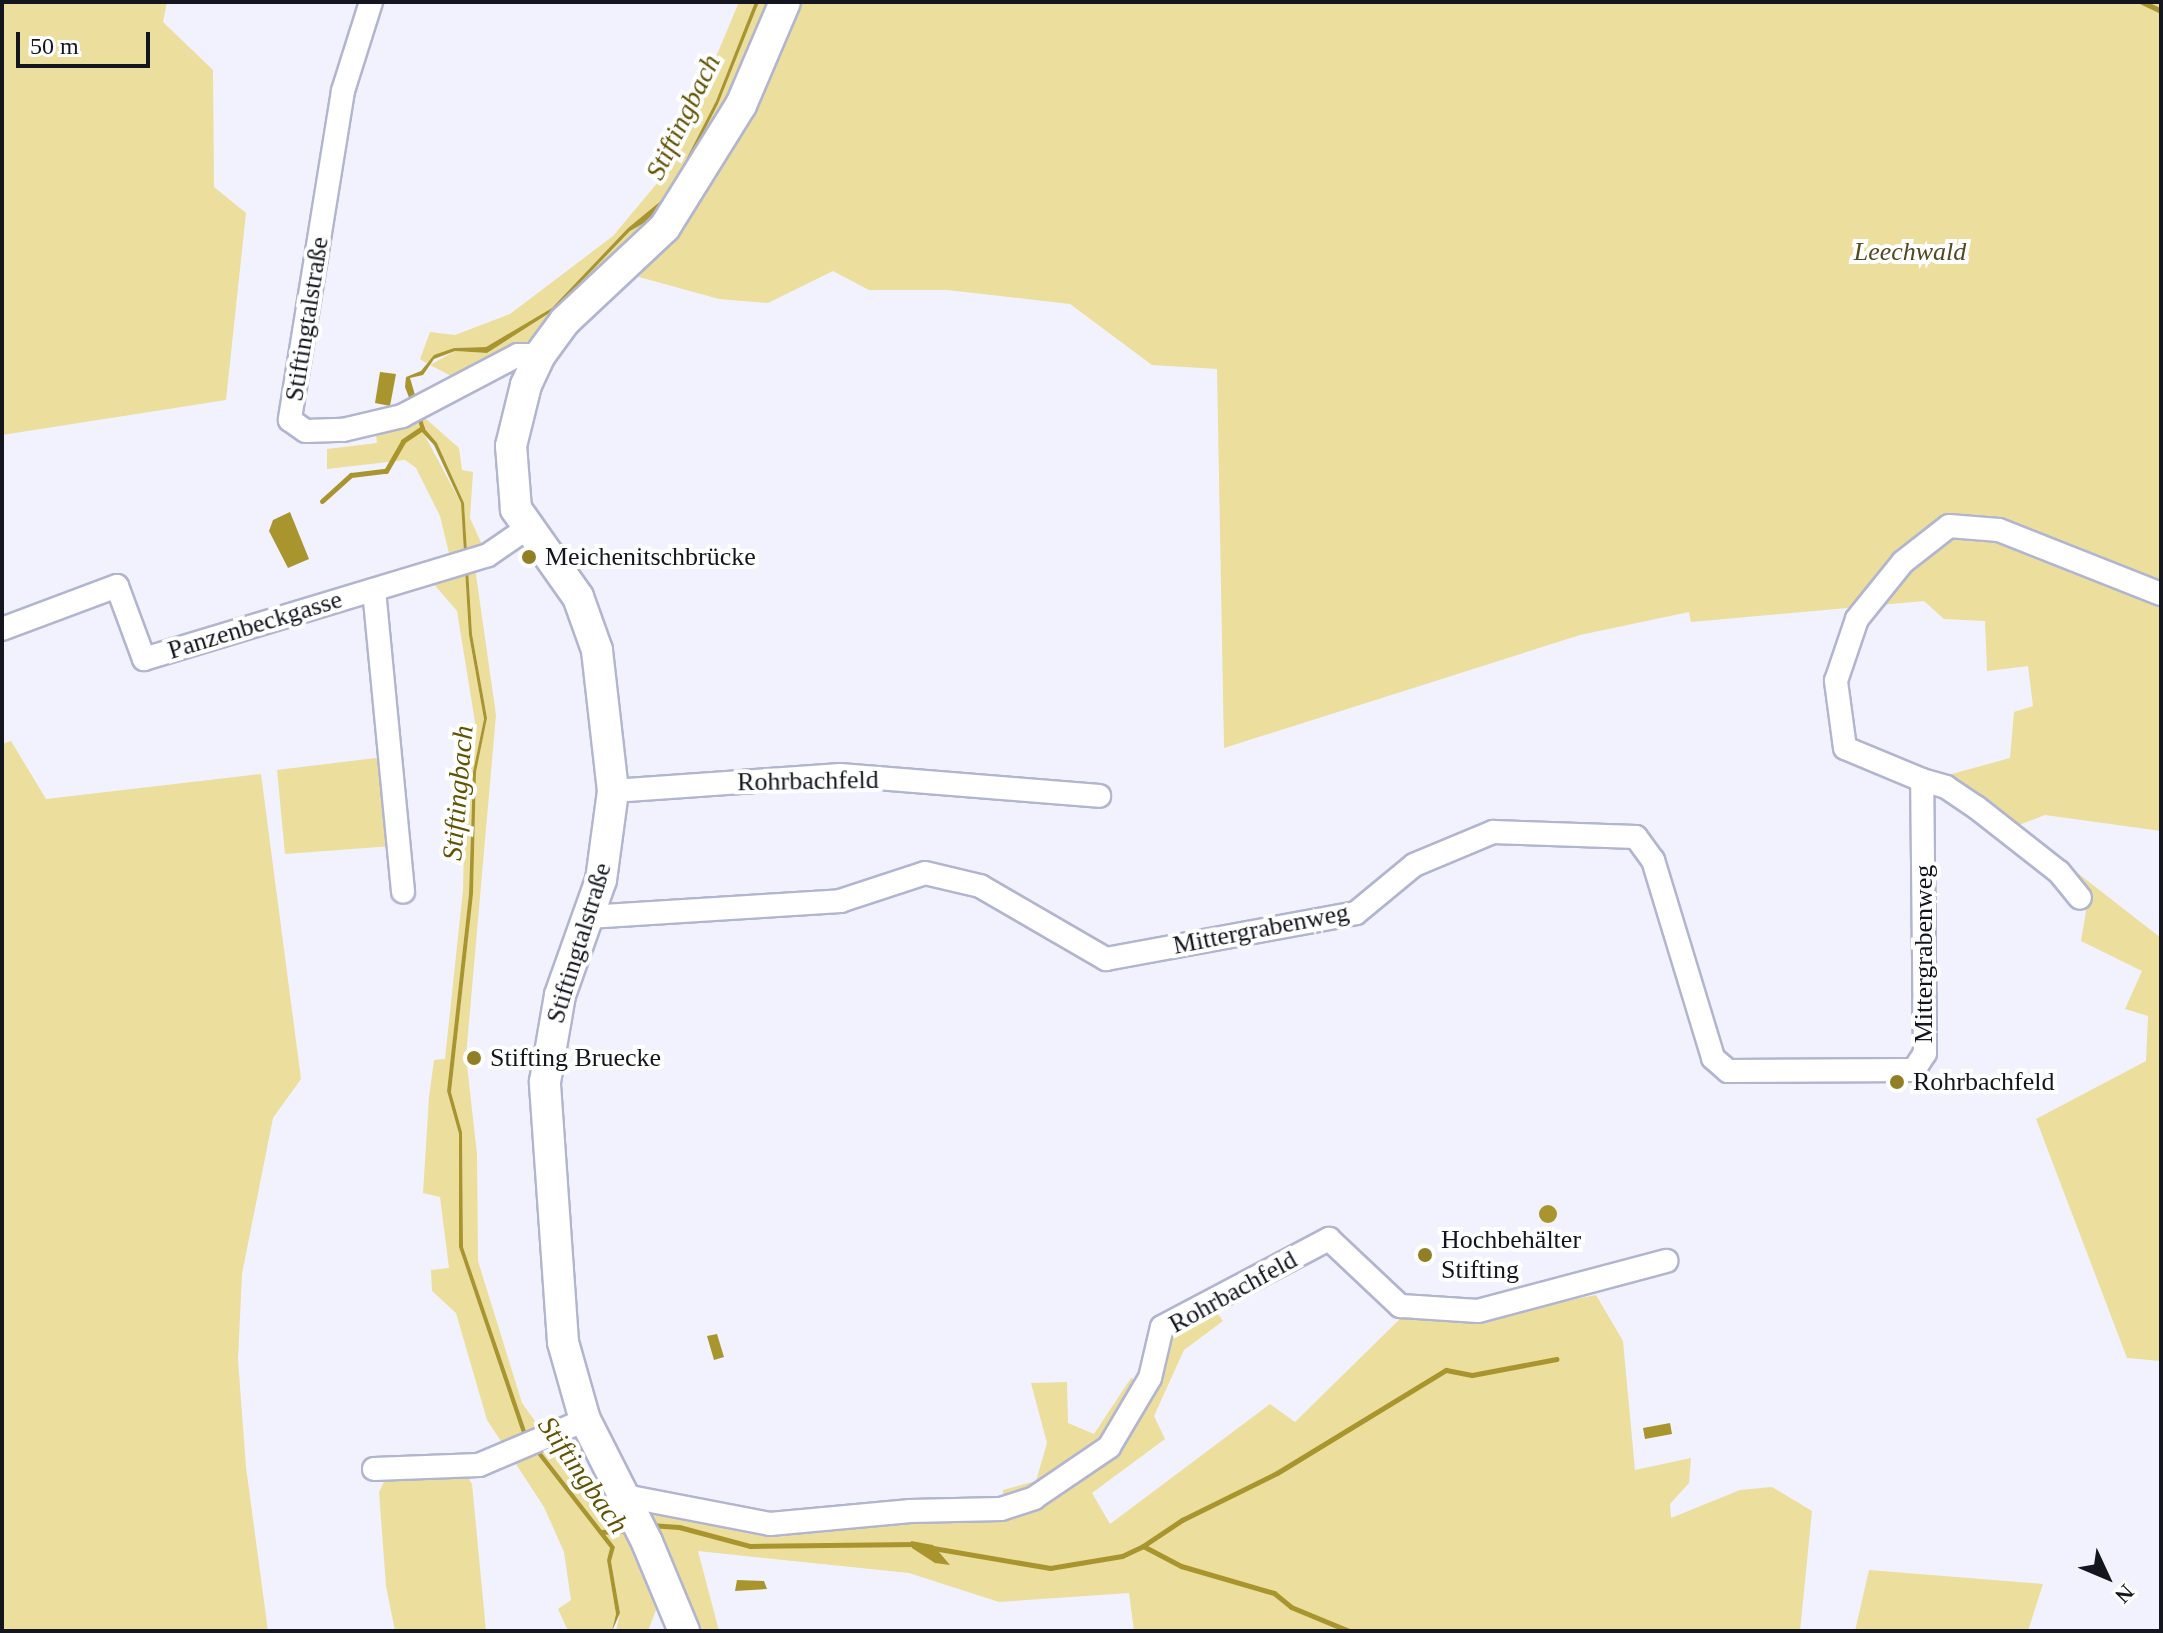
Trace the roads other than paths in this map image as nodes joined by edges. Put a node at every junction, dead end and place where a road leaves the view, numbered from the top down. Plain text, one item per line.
1 (371, 2) edge
2 (785, 2) edge
3 (540, 355) junction
4 (526, 529) junction
5 (374, 590) junction
6 (2161, 594) edge
7 (2, 629) edge
8 (1922, 780) junction
9 (613, 791) junction
10 (1099, 796) dead end
11 (403, 892) dead end
12 (2080, 898) dead end
13 (588, 917) junction
14 (1666, 1261) dead end
15 (585, 1420) junction
16 (374, 1469) dead end
17 (620, 1495) junction
18 (684, 1631) edge

1 - 3 street, Stiftingtalstraße
2 - 3 street, Stiftingtalstraße
3 - 4 street, Stiftingtalstraße
4 - 5 street, Panzenbeckgasse
4 - 9 street, Stiftingtalstraße
5 - 7 street, Panzenbeckgasse
5 - 11 street, Panzenbeckgasse
6 - 8 street
8 - 12 street
8 - 13 street, Mittergrabenweg
9 - 10 street, Rohrbachfeld
9 - 13 street, Stiftingtalstraße
13 - 15 street, Stiftingtalstraße
14 - 17 street, Rohrbachfeld
15 - 16 street
15 - 17 street, Stiftingtalstraße
17 - 18 street, Stiftingtalstraße

